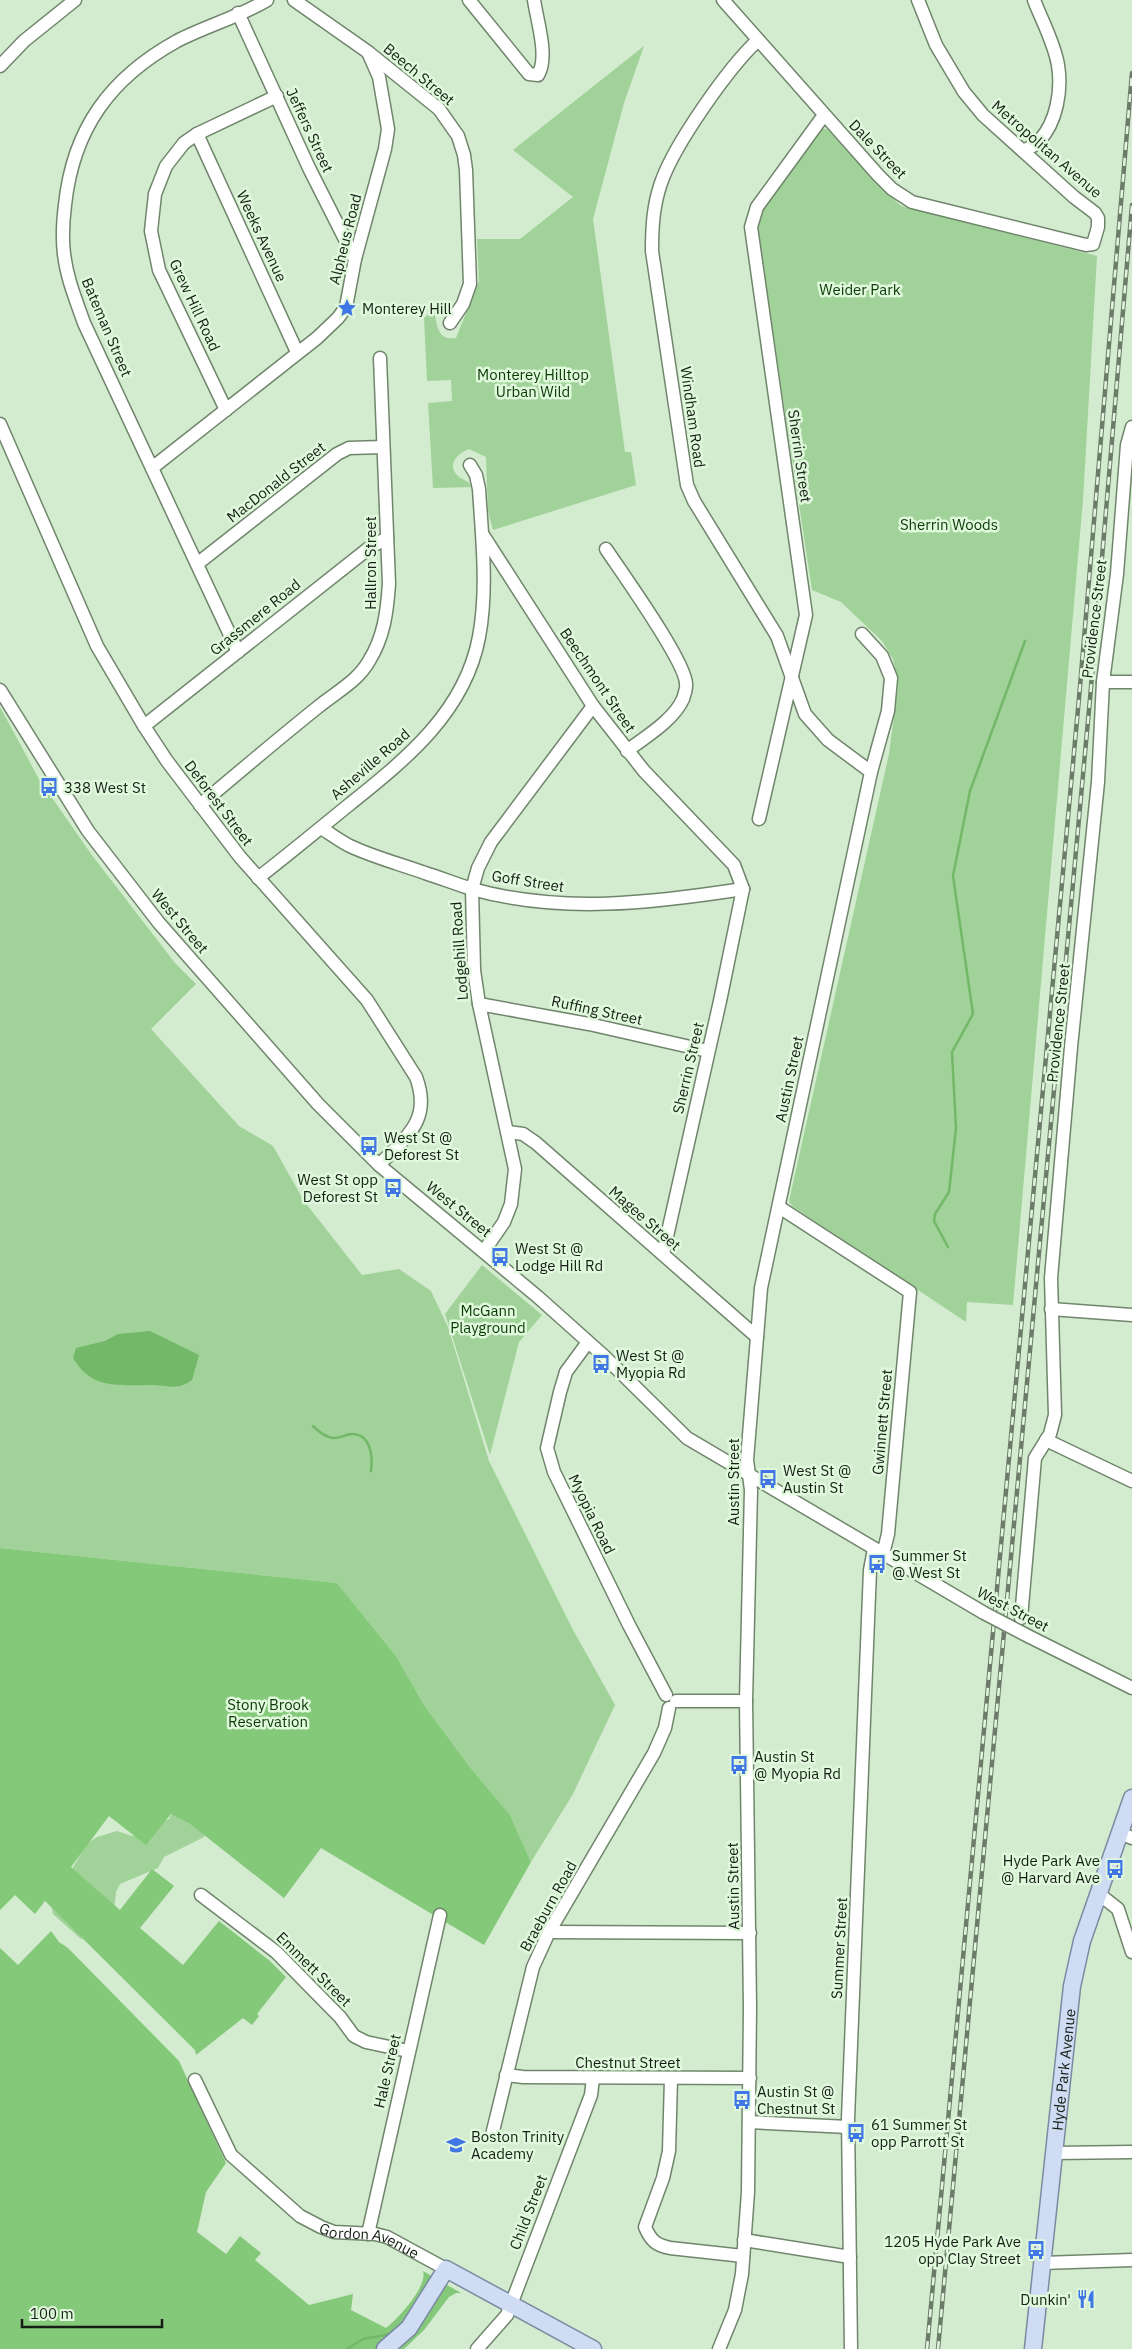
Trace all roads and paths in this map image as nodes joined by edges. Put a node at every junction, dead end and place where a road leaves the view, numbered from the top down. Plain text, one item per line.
1 (74, 0) edge
2 (266, 0) edge
3 (294, 0) edge
4 (469, 0) edge
5 (534, 0) edge
6 (918, 0) edge
7 (1034, 0) edge
8 (728, 2) edge
9 (238, 13) junction
10 (758, 40) junction
11 (368, 52) junction
12 (0, 66) edge
13 (277, 96) junction
14 (824, 115) junction
15 (197, 134) junction
16 (1023, 151) junction
17 (1098, 218) joint
18 (355, 259) junction
19 (450, 323) dead end
20 (298, 352) junction
21 (380, 358) dead end
22 (226, 410) junction
23 (0, 424) edge
24 (1132, 427) edge
25 (383, 447) junction
26 (470, 465) dead end
27 (152, 468) junction
28 (482, 533) junction
29 (388, 538) junction
30 (606, 549) dead end
31 (197, 564) junction
32 (862, 634) dead end
33 (238, 652) junction
34 (792, 679) junction
35 (1103, 682) junction
36 (1132, 682) edge
37 (0, 690) edge
38 (593, 706) junction
39 (144, 726) junction
40 (627, 751) junction
41 (871, 772) junction
42 (200, 805) junction
43 (759, 819) dead end
44 (321, 828) junction
45 (258, 878) junction
46 (472, 889) junction
47 (743, 889) junction
48 (479, 1004) junction
49 (708, 1051) junction
50 (508, 1132) junction
51 (379, 1165) junction
52 (779, 1207) junction
53 (484, 1251) junction
54 (662, 1254) junction
55 (1051, 1309) junction
56 (1132, 1315) edge
57 (757, 1337) junction
58 (588, 1342) junction
59 (1046, 1440) junction
60 (749, 1475) junction
61 (1132, 1481) edge
62 (879, 1552) junction
63 (1020, 1618) dead end
64 (1132, 1688) edge
65 (671, 1701) junction
66 (746, 1701) junction
67 (1132, 1798) edge
68 (1126, 1835) edge
69 (1099, 1894) junction
70 (201, 1895) dead end
71 (440, 1915) dead end
72 (549, 1932) junction
73 (750, 1933) junction
74 (1132, 1952) edge
75 (408, 2051) junction
76 (506, 2075) junction
77 (593, 2078) junction
78 (750, 2078) junction
79 (671, 2079) junction
80 (195, 2080) dead end
81 (749, 2122) junction
82 (848, 2127) junction
83 (492, 2135) dead end
84 (1132, 2152) edge
85 (1053, 2153) junction
86 (368, 2234) junction
87 (744, 2240) junction
88 (743, 2256) junction
89 (850, 2257) junction
90 (1132, 2260) edge
91 (1042, 2263) junction
92 (446, 2269) junction
93 (511, 2305) junction
94 (385, 2349) edge
95 (477, 2349) edge
96 (593, 2349) edge
97 (719, 2349) edge
98 (851, 2349) edge
99 (1033, 2349) edge

1 - 12 street
2 - 9 street, Bateman Street
3 - 11 street, Beech Street
4 - 5 street
6 - 16 street, Metropolitan Avenue
7 - 16 street
8 - 10 street, Dale Street
9 - 13 street, Jeffers Street
9 - 27 street, Bateman Street
10 - 14 street, Dale Street
10 - 34 street, Windham Road
11 - 18 street, Alpheus Road
11 - 19 street, Beech Street
13 - 15 street, Grew Hill Road
13 - 18 street, Jeffers Street
14 - 17 street, Dale Street
14 - 34 street, Sherrin Street
15 - 20 street, Weeks Avenue
15 - 22 street, Grew Hill Road
16 - 17 street, Metropolitan Avenue
18 - 20 street, Alpheus Road
20 - 22 street, Alpheus Road
21 - 25 street, Hallron Street
22 - 27 street, Alpheus Road
23 - 39 street, Deforest Street
24 - 35 street, Providence Street
25 - 29 street, Hallron Street
25 - 31 street, MacDonald Street
26 - 28 street, Beechmont Street
27 - 31 street, Bateman Street
28 - 38 street, Beechmont Street
28 - 44 street, Asheville Road
29 - 33 street, Grassmere Road
29 - 42 street, Hallron Street
30 - 40 street
31 - 33 street, Bateman Street
32 - 41 street, Austin Street
33 - 39 street, Grassmere Road
34 - 41 street, Windham Road
34 - 43 street, Sherrin Street
35 - 36 street
35 - 55 street, Providence Street
37 - 51 street, West Street
38 - 40 street, Beechmont Street
38 - 46 street, Lodgehill Road
39 - 42 street, Deforest Street
40 - 47 street, Beechmont Street
41 - 52 street, Austin Street
42 - 45 street, Deforest Street
44 - 45 street, Asheville Road
44 - 46 street, Goff Street
45 - 51 street, Deforest Street
46 - 47 street, Goff Street
46 - 48 street, Lodgehill Road
47 - 49 street, Sherrin Street
48 - 49 street, Ruffing Street
48 - 50 street, Lodgehill Road
49 - 54 street, Sherrin Street
50 - 53 street, Lodgehill Road
50 - 54 street, Magee Street
51 - 53 street, West Street
52 - 57 street, Austin Street
52 - 62 street, Gwinnett Street
53 - 58 street, West Street
54 - 57 street, Magee Street
55 - 56 street
55 - 59 street, Providence Street
57 - 60 street, Austin Street
58 - 60 street, West Street
58 - 65 street, Myopia Road
59 - 61 street
59 - 63 street, Providence Street
60 - 62 street, West Street
60 - 66 street, Austin Street
62 - 64 street, West Street, bridge
62 - 82 street, Summer Street
65 - 66 street
65 - 72 street, Braeburn Road
66 - 73 street, Austin Street
67 - 68 main road, Hyde Park Avenue
68 - 69 main road, Hyde Park Avenue
69 - 74 street
69 - 85 main road, Hyde Park Avenue
70 - 75 street, Emmett Street
71 - 75 street, Hale Street
72 - 73 street
72 - 76 street, Braeburn Road
73 - 78 street, Austin Street
75 - 86 street, Hale Street
76 - 77 street, Chestnut Street
76 - 83 street, Braeburn Road
77 - 79 street, Chestnut Street
77 - 93 street, Child Street
78 - 79 street, Chestnut Street
78 - 81 street, Austin Street
79 - 88 street
80 - 86 street, Gordon Avenue
81 - 82 street
81 - 87 street, Austin Street
82 - 89 street, Summer Street
84 - 85 street
85 - 91 main road, Hyde Park Avenue
86 - 92 street, Gordon Avenue
87 - 88 street, Austin Street
87 - 89 street
88 - 97 street, Austin Street
89 - 98 street, Summer Street
90 - 91 street
91 - 99 main road, Hyde Park Avenue
92 - 93 main road, Gordon Avenue
92 - 94 main road
93 - 95 street, Child Street
93 - 96 main road, Gordon Avenue

